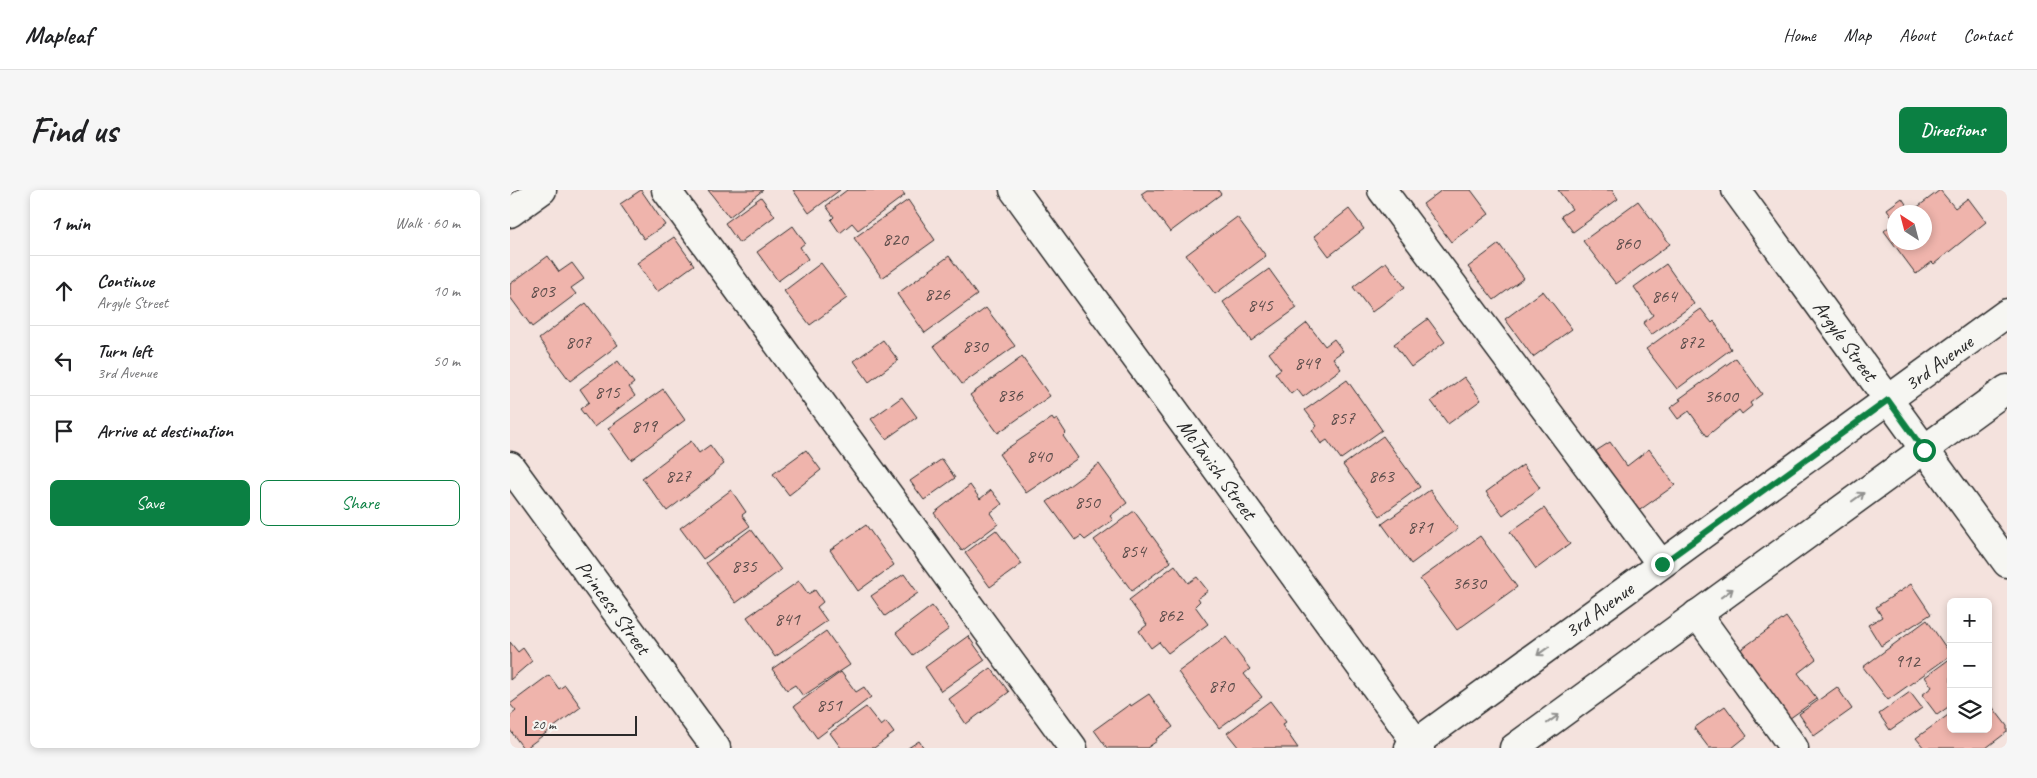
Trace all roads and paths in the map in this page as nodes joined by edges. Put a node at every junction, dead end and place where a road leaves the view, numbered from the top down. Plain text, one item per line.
1 (542, 190) edge
2 (666, 190) edge
3 (1014, 190) edge
4 (1382, 190) edge
5 (1736, 190) edge
6 (510, 213) edge
7 (2007, 313) edge
8 (2007, 389) edge
9 (1888, 400) junction
10 (1924, 450) junction
11 (510, 466) edge
12 (2007, 563) edge
13 (1662, 564) junction
14 (1698, 614) junction
15 (1415, 746) edge
16 (716, 748) edge
17 (1073, 748) edge
18 (1514, 748) edge
19 (1794, 748) edge

1 - 6 street
2 - 17 street
3 - 15 street, McTavish Street
4 - 13 street
5 - 9 street, Argyle Street
7 - 9 street, 3rd Avenue
8 - 10 street
9 - 10 street, Argyle Street
9 - 13 street, 3rd Avenue
10 - 12 street, Argyle Street
14 -> 10 street
11 - 16 street, Princess Street
13 -> 15 street, 3rd Avenue
18 -> 14 street
14 - 19 street

